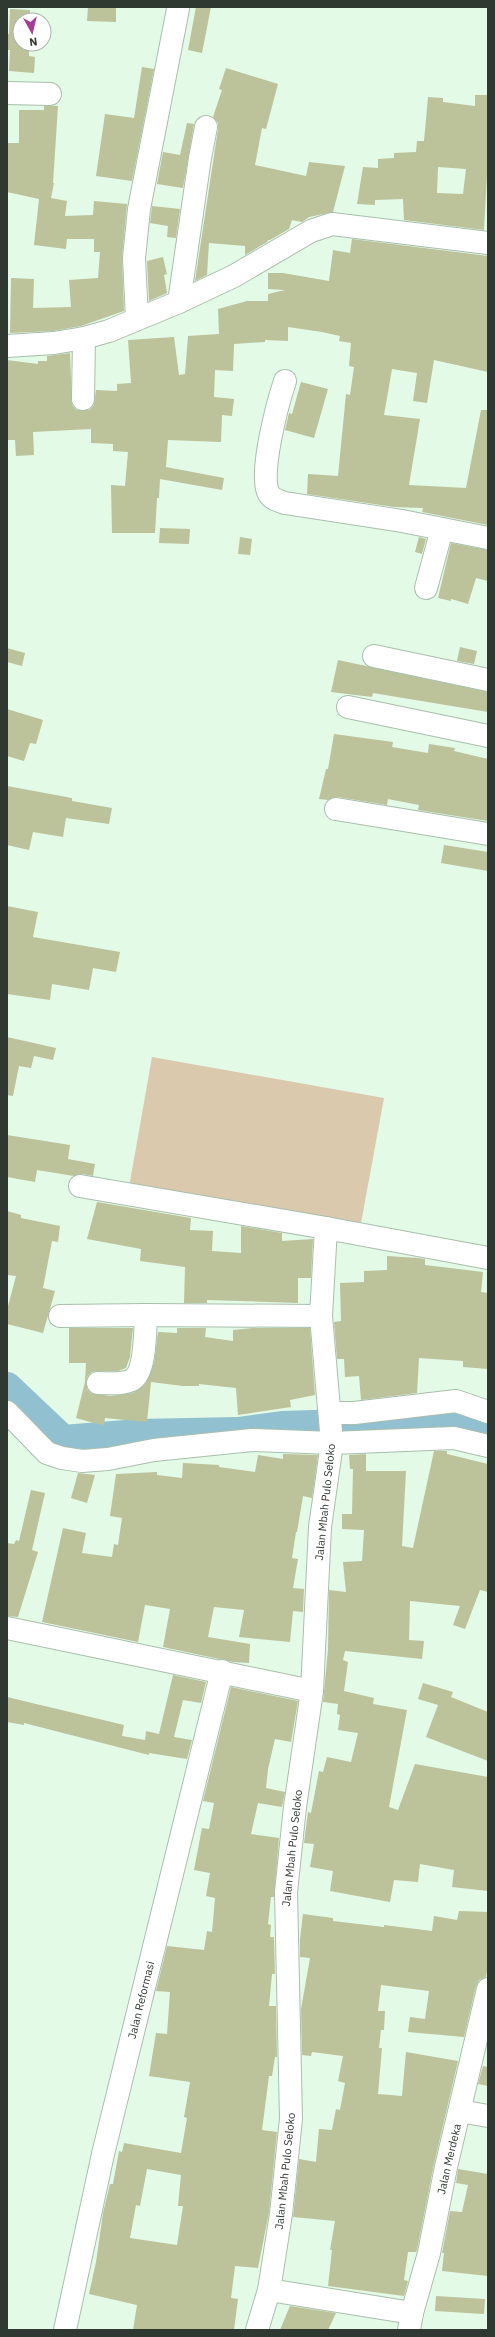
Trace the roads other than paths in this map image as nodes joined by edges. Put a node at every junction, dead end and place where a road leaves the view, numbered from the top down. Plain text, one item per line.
1 (178, 9) dead end
2 (7, 93) edge
3 (50, 94) dead end
4 (206, 127) dead end
5 (488, 243) edge
6 (179, 302) junction
7 (137, 319) junction
8 (84, 338) junction
9 (7, 346) edge
10 (285, 381) dead end
11 (83, 399) dead end
12 (442, 529) junction
13 (488, 538) edge
14 (426, 588) dead end
15 (374, 656) dead end
16 (488, 680) edge
17 (348, 707) dead end
18 (488, 736) edge
19 (336, 809) dead end
20 (488, 834) edge
21 (80, 1186) dead end
22 (326, 1228) junction
23 (488, 1258) edge
24 (146, 1315) junction
25 (60, 1316) dead end
26 (321, 1316) junction
27 (98, 1383) dead end
28 (7, 1412) edge
29 (488, 1412) edge
30 (332, 1428) junction
31 (488, 1446) edge
32 (7, 1628) edge
33 (222, 1671) junction
34 (312, 1691) junction
35 (488, 1989) edge
36 (460, 2111) junction
37 (488, 2116) edge
38 (269, 2290) junction
39 (410, 2321) edge
40 (65, 2330) edge
41 (257, 2330) edge

1 - 7 street
2 - 3 street
4 - 6 street
5 - 6 street
6 - 7 street
7 - 8 street
8 - 9 street
8 - 11 street
10 - 12 street
12 - 13 street
12 - 14 street
15 - 16 street
17 - 18 street
19 - 20 street
21 - 22 street
22 - 23 street
22 - 26 street, Jalan Mbah Pulo Seloko
24 - 25 street
24 - 26 street
24 - 27 street
26 - 30 street, Jalan Mbah Pulo Seloko
28 - 30 street
29 - 30 street
30 - 31 street
30 - 34 street, Jalan Mbah Pulo Seloko
32 - 33 street
33 - 34 street
33 - 40 street, Jalan Reformasi
34 - 38 street, Jalan Mbah Pulo Seloko
35 - 36 street, Jalan Merdeka
36 - 37 street
36 - 39 street, Jalan Merdeka
38 - 39 street
38 - 41 street, Jalan Mbah Pulo Seloko

